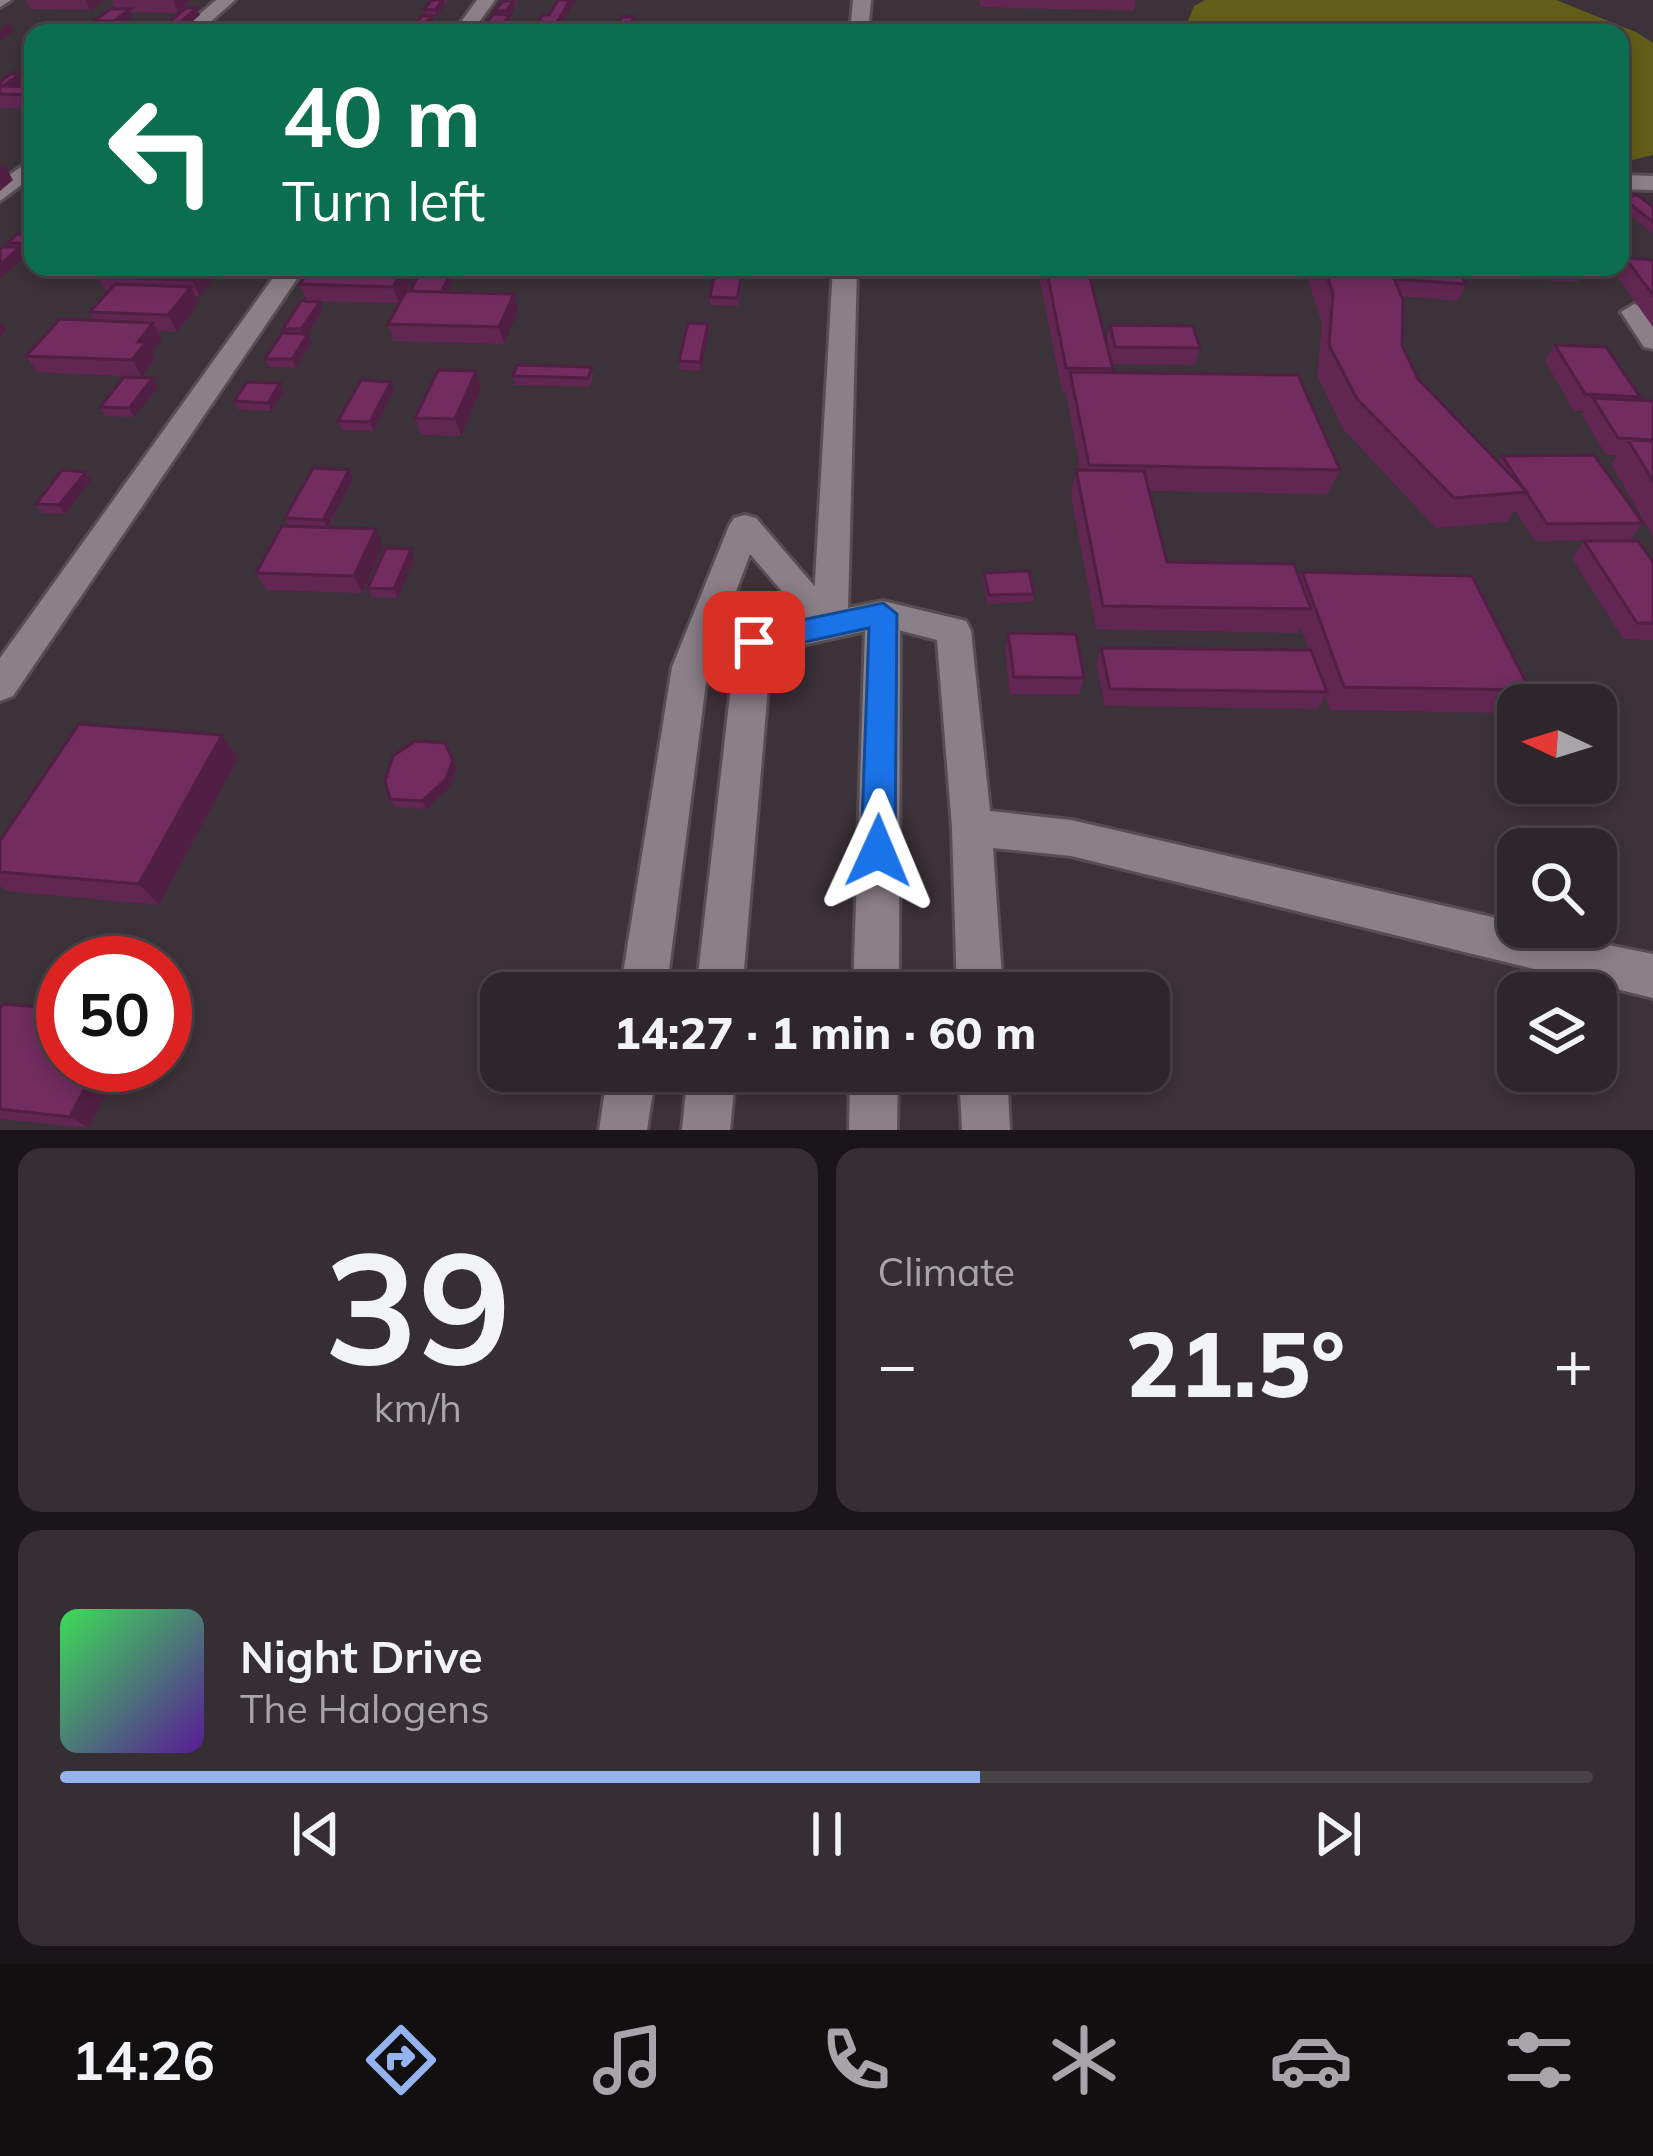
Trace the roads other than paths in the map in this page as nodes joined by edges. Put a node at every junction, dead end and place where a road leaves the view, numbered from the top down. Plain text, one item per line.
1 (226, 0) edge
2 (198, 24) edge
3 (24, 172) edge
4 (0, 194) edge
5 (287, 276) edge
6 (845, 276) edge
7 (1634, 312) dead end
8 (1653, 341) edge
9 (883, 614) junction
10 (830, 624) junction
11 (0, 686) edge
12 (972, 826) junction
13 (646, 972) edge
14 (721, 972) edge
15 (876, 972) edge
16 (979, 972) edge
17 (1653, 976) edge
18 (629, 1092) edge
19 (710, 1092) edge
20 (874, 1092) edge
21 (984, 1092) edge
22 (623, 1130) edge
23 (706, 1130) edge
24 (873, 1130) edge
25 (986, 1130) edge

1 - 2 street
3 - 4 street
5 - 11 street
6 - 10 street
7 - 8 street
9 - 10 street
9 - 12 street
9 - 15 street
10 - 13 street
10 - 14 street
12 - 16 street
12 - 17 street
18 - 22 street
19 - 23 street
20 - 24 street
21 - 25 street

